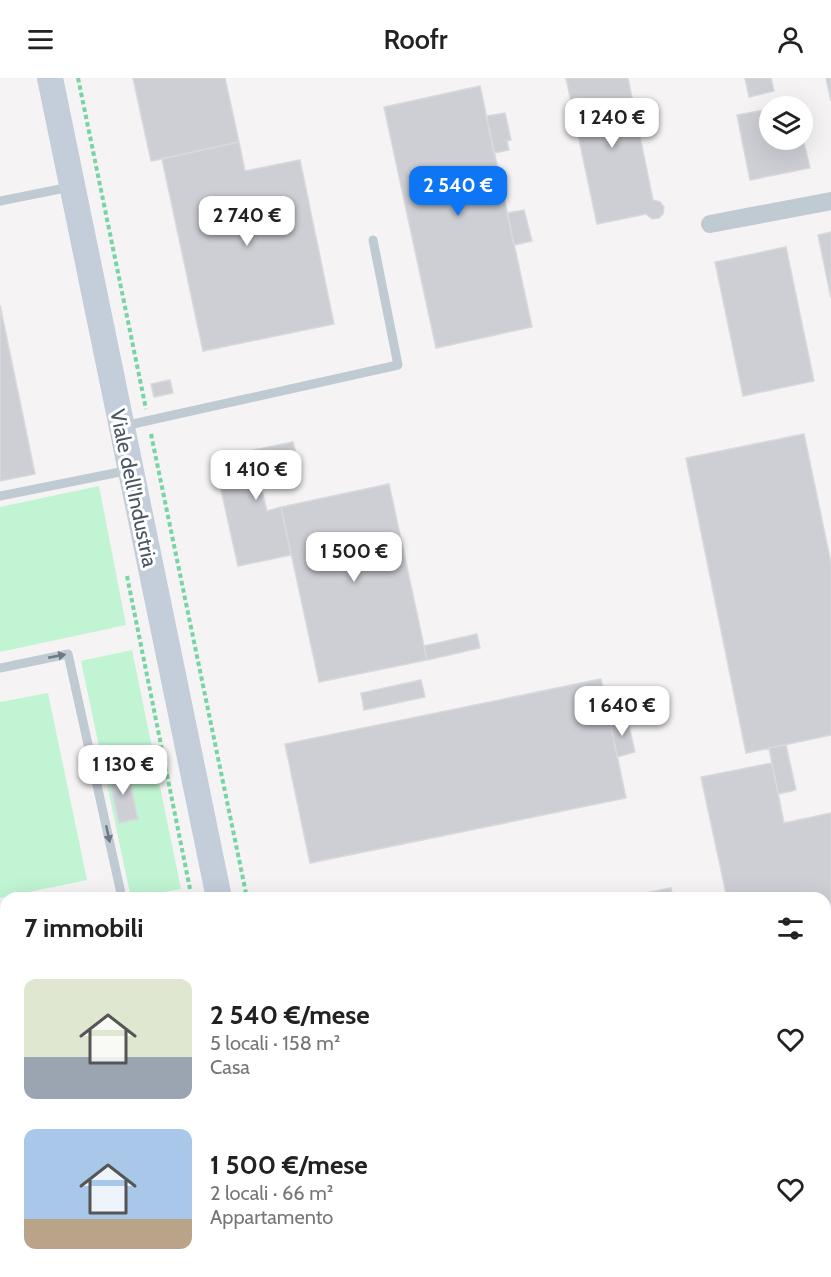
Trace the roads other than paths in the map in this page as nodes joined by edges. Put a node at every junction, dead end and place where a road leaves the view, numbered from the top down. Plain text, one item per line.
1 (50, 78) edge
2 (72, 186) junction
3 (0, 201) edge
4 (831, 201) edge
5 (710, 224) dead end
6 (373, 240) dead end
7 (122, 426) junction
8 (130, 470) junction
9 (0, 496) edge
10 (0, 668) edge
11 (121, 892) edge
12 (210, 892) edge

1 - 2 street, Viale dell'Industria
2 - 3 lane
2 - 7 street, Viale dell'Industria
4 - 5 street
6 - 7 lane
7 - 8 street, Viale dell'Industria
8 - 9 lane
8 - 12 street, Viale dell'Industria
10 -> 11 lane

